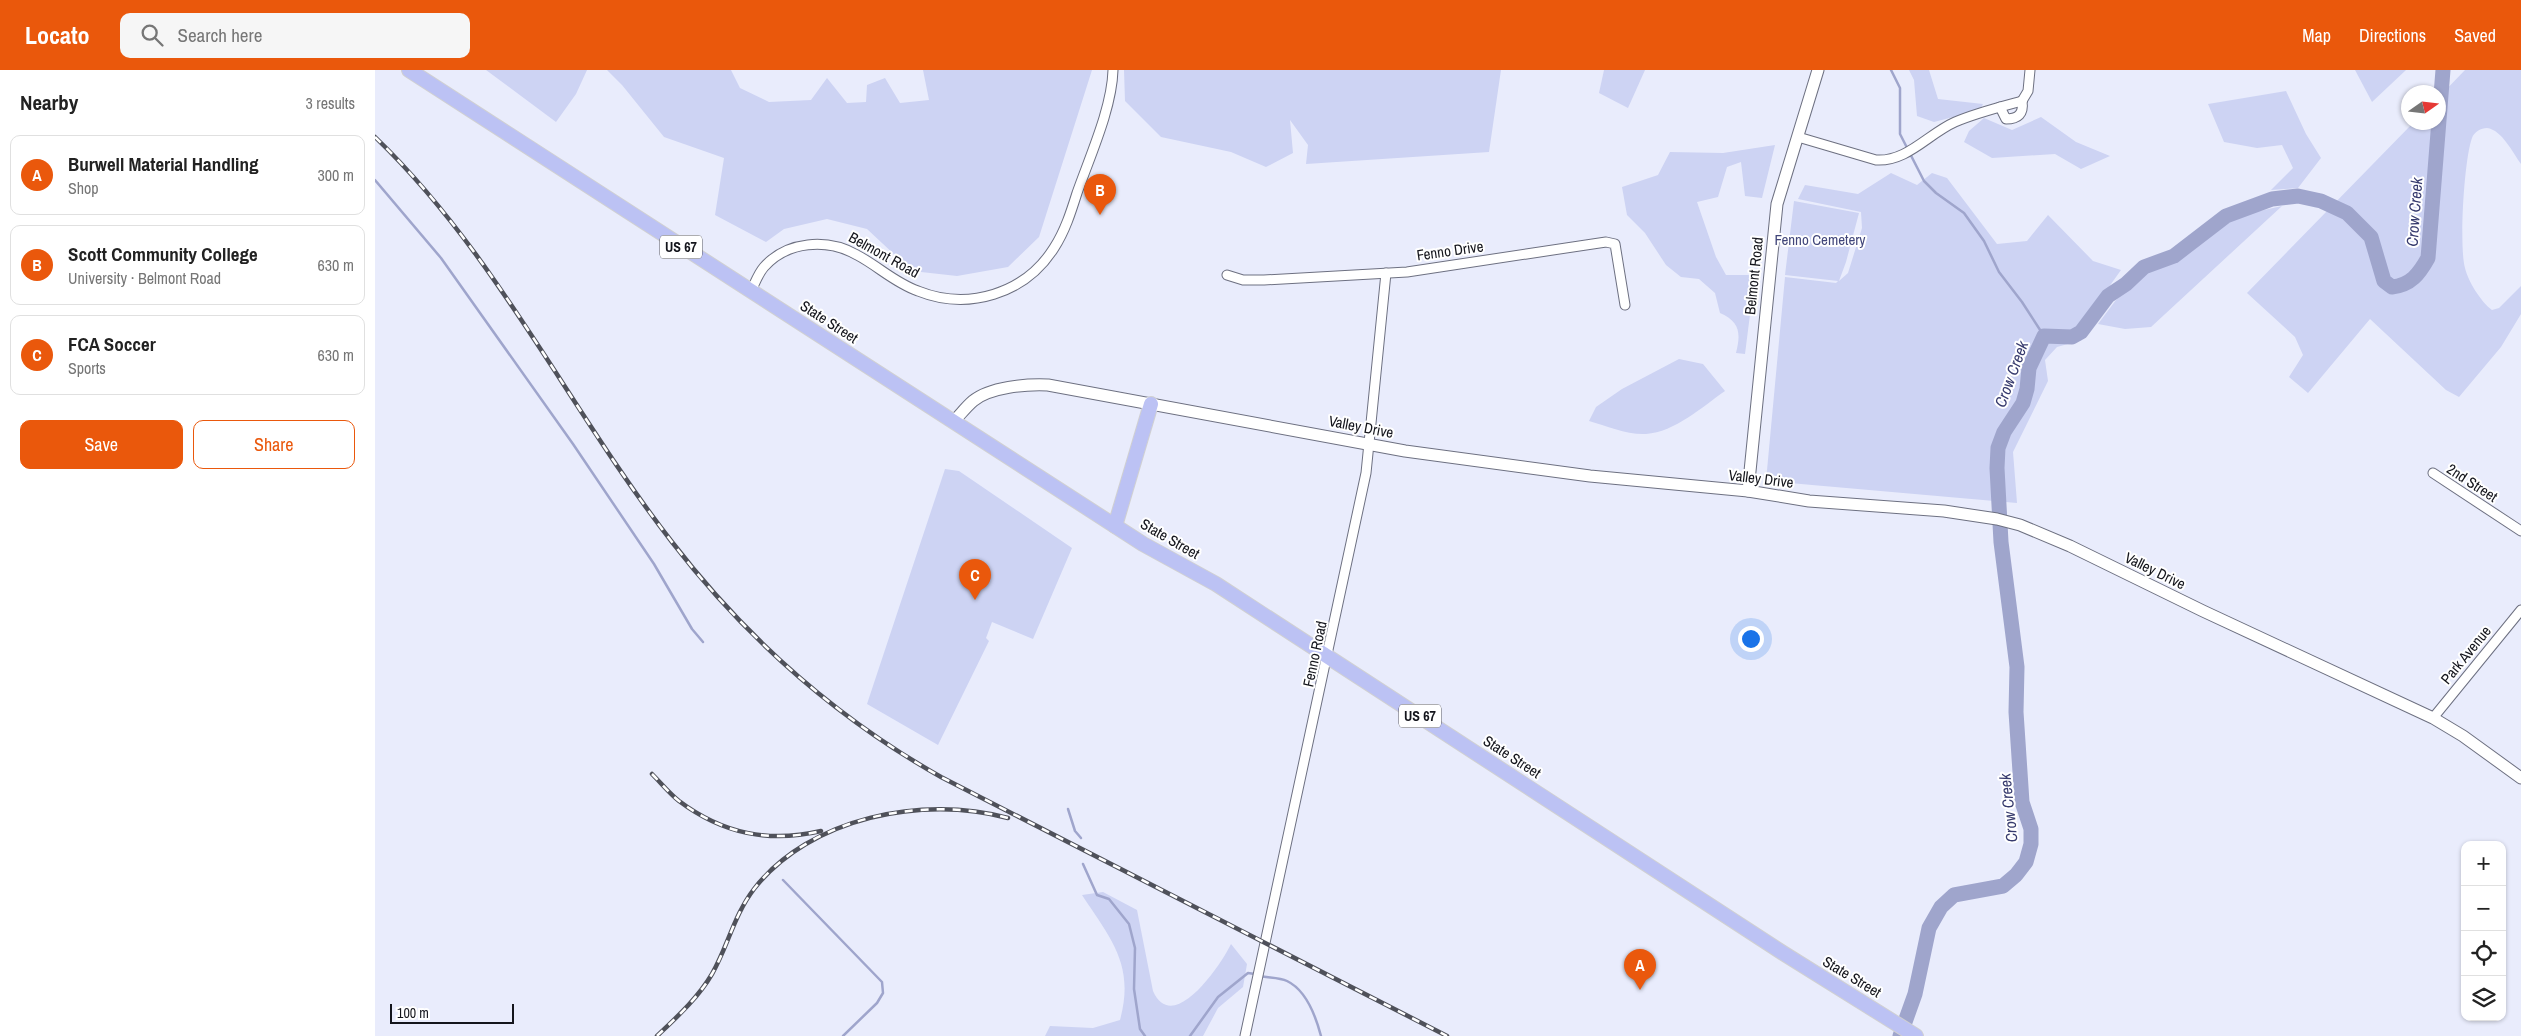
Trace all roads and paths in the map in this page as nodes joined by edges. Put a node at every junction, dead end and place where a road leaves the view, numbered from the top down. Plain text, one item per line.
1 (409, 70) edge
2 (1113, 70) edge
3 (1818, 70) edge
4 (2030, 70) edge
5 (2022, 101) junction
6 (2000, 107) junction
7 (1798, 137) junction
8 (1386, 273) junction
9 (1227, 275) dead end
10 (751, 290) junction
11 (1625, 305) dead end
12 (1151, 404) junction
13 (954, 422) junction
14 (1370, 443) junction
15 (2433, 474) dead end
16 (1748, 491) junction
17 (1115, 526) junction
18 (2521, 531) edge
19 (2521, 610) edge
20 (1328, 657) junction
21 (2433, 718) junction
22 (2521, 778) edge
23 (1245, 1036) edge
24 (1915, 1036) edge

1 - 10 main road, State Street / US 67
2 - 10 street, Belmont Road
3 - 7 street, Belmont Road
4 - 5 street
5 - 6 street
5 - 6 street
6 - 7 street
7 - 16 street, Belmont Road
8 - 9 street, Fenno Drive
8 - 11 street, Fenno Drive
8 - 14 street, Fenno Road
10 - 13 main road, State Street / US 67
12 - 13 street, Valley Drive
12 - 14 street, Valley Drive
12 - 17 main road
13 - 17 main road, State Street / US 67
14 - 16 street, Valley Drive
14 - 20 street, Fenno Road
15 - 18 street, 2nd Street
16 - 21 street, Valley Drive
17 - 20 main road, State Street / US 67
19 - 21 street, Park Avenue
20 - 23 street, Fenno Road
20 - 24 main road, State Street / US 67
21 - 22 street, Valley Drive

